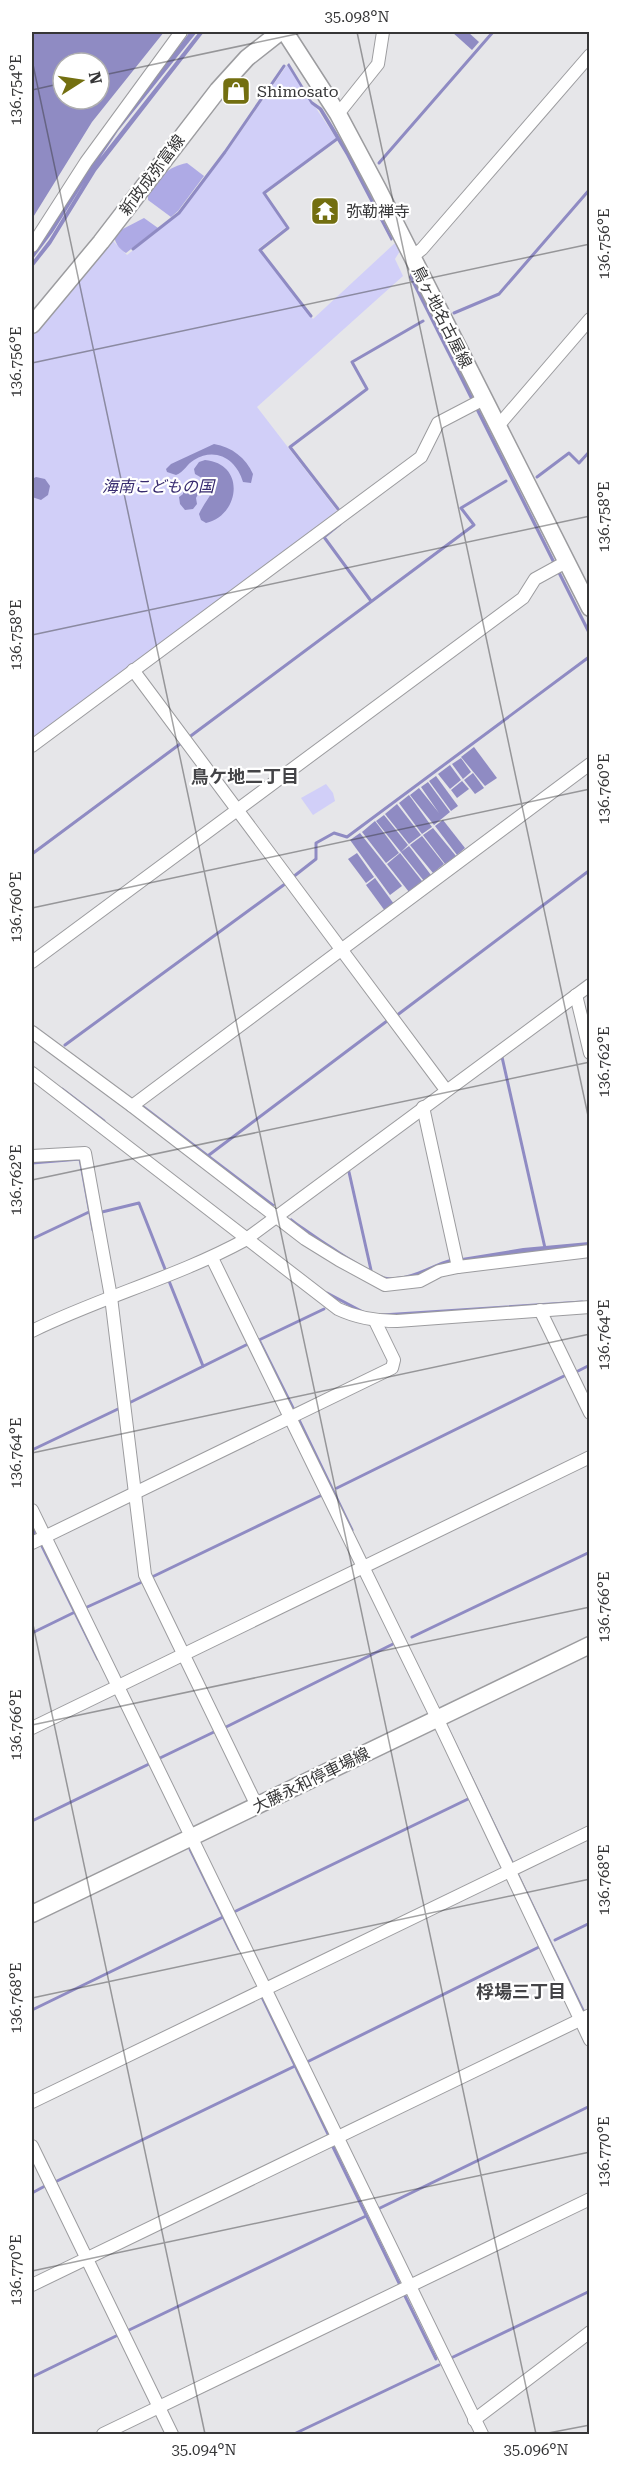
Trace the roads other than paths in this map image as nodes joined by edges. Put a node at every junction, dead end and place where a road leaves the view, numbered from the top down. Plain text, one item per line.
1 (181, 32) edge
2 (280, 32) edge
3 (285, 32) edge
4 (383, 32) edge
5 (590, 55) edge
6 (338, 114) junction
7 (32, 246) edge
8 (412, 257) junction
9 (590, 319) edge
10 (32, 325) edge
11 (478, 402) junction
12 (498, 426) junction
13 (560, 565) junction
14 (585, 586) edge
15 (590, 608) edge
16 (133, 669) junction
17 (32, 746) edge
18 (590, 764) edge
19 (237, 811) junction
20 (341, 951) junction
21 (32, 962) edge
22 (590, 985) edge
23 (576, 995) junction
24 (32, 1032) edge
25 (590, 1053) edge
26 (32, 1073) edge
27 (446, 1090) junction
28 (132, 1106) junction
29 (423, 1107) junction
30 (32, 1156) edge
31 (275, 1216) junction
32 (245, 1240) junction
33 (590, 1251) edge
34 (212, 1258) junction
35 (458, 1267) junction
36 (111, 1297) junction
37 (590, 1307) edge
38 (540, 1310) junction
39 (375, 1321) junction
40 (32, 1331) edge
41 (590, 1413) edge
42 (290, 1418) junction
43 (590, 1457) edge
44 (135, 1493) junction
45 (32, 1510) edge
46 (44, 1537) junction
47 (32, 1543) edge
48 (363, 1568) junction
49 (590, 1645) edge
50 (183, 1653) junction
51 (119, 1687) junction
52 (436, 1718) junction
53 (32, 1728) edge
54 (257, 1806) junction
55 (590, 1832) edge
56 (190, 1837) junction
57 (509, 1871) junction
58 (32, 1914) edge
59 (264, 1989) junction
60 (585, 2017) edge
61 (590, 2040) edge
62 (32, 2102) edge
63 (336, 2137) junction
64 (32, 2146) edge
65 (590, 2199) edge
66 (87, 2258) junction
67 (32, 2284) edge
68 (409, 2287) junction
69 (590, 2332) edge
70 (159, 2407) junction
71 (474, 2420) junction
72 (103, 2434) edge
73 (172, 2434) edge
74 (482, 2434) edge

1 - 7 street
2 - 10 main road, 新政成弥富線
3 - 6 main road, 鳥ヶ地名古屋線
4 - 6 street
5 - 8 street
6 - 8 main road, 鳥ヶ地名古屋線
8 - 11 main road, 鳥ヶ地名古屋線
9 - 12 street
11 - 12 main road, 鳥ヶ地名古屋線
11 - 16 street
12 - 13 main road, 鳥ヶ地名古屋線
13 - 14 main road, 鳥ヶ地名古屋線
13 - 19 street
14 - 15 main road, 鳥ヶ地名古屋線
16 - 17 street
16 - 19 street
18 - 20 street
19 - 20 street
19 - 21 street
20 - 27 street
20 - 28 street
22 - 23 street
23 - 25 street
23 - 27 street
24 - 28 street
26 - 32 street
27 - 29 street
28 - 31 street
29 - 31 street
29 - 35 street
30 - 36 street
31 - 32 street
31 - 35 street
32 - 34 street
32 - 39 street
33 - 35 street
34 - 36 street
34 - 42 street
36 - 40 street
36 - 44 street
37 - 38 street
38 - 39 street
38 - 41 street
39 - 42 street
42 - 44 street
42 - 48 street
43 - 48 street
44 - 46 street
44 - 50 street
45 - 46 street
46 - 47 street
46 - 51 street
48 - 50 street
48 - 52 street
49 - 52 main road, 大藤永和停車場線
50 - 51 street
50 - 54 street
51 - 53 street
51 - 56 street
52 - 54 main road, 大藤永和停車場線
52 - 57 street
54 - 56 main road, 大藤永和停車場線
55 - 57 street
56 - 58 main road, 大藤永和停車場線
56 - 59 street
57 - 59 street
57 - 60 street
59 - 62 street
59 - 63 street
60 - 61 street
60 - 63 street
63 - 66 street
63 - 68 street
64 - 66 street
65 - 68 street
66 - 67 street
66 - 70 street
68 - 70 street
68 - 71 street
69 - 71 street
70 - 72 street
70 - 73 street
71 - 74 street

